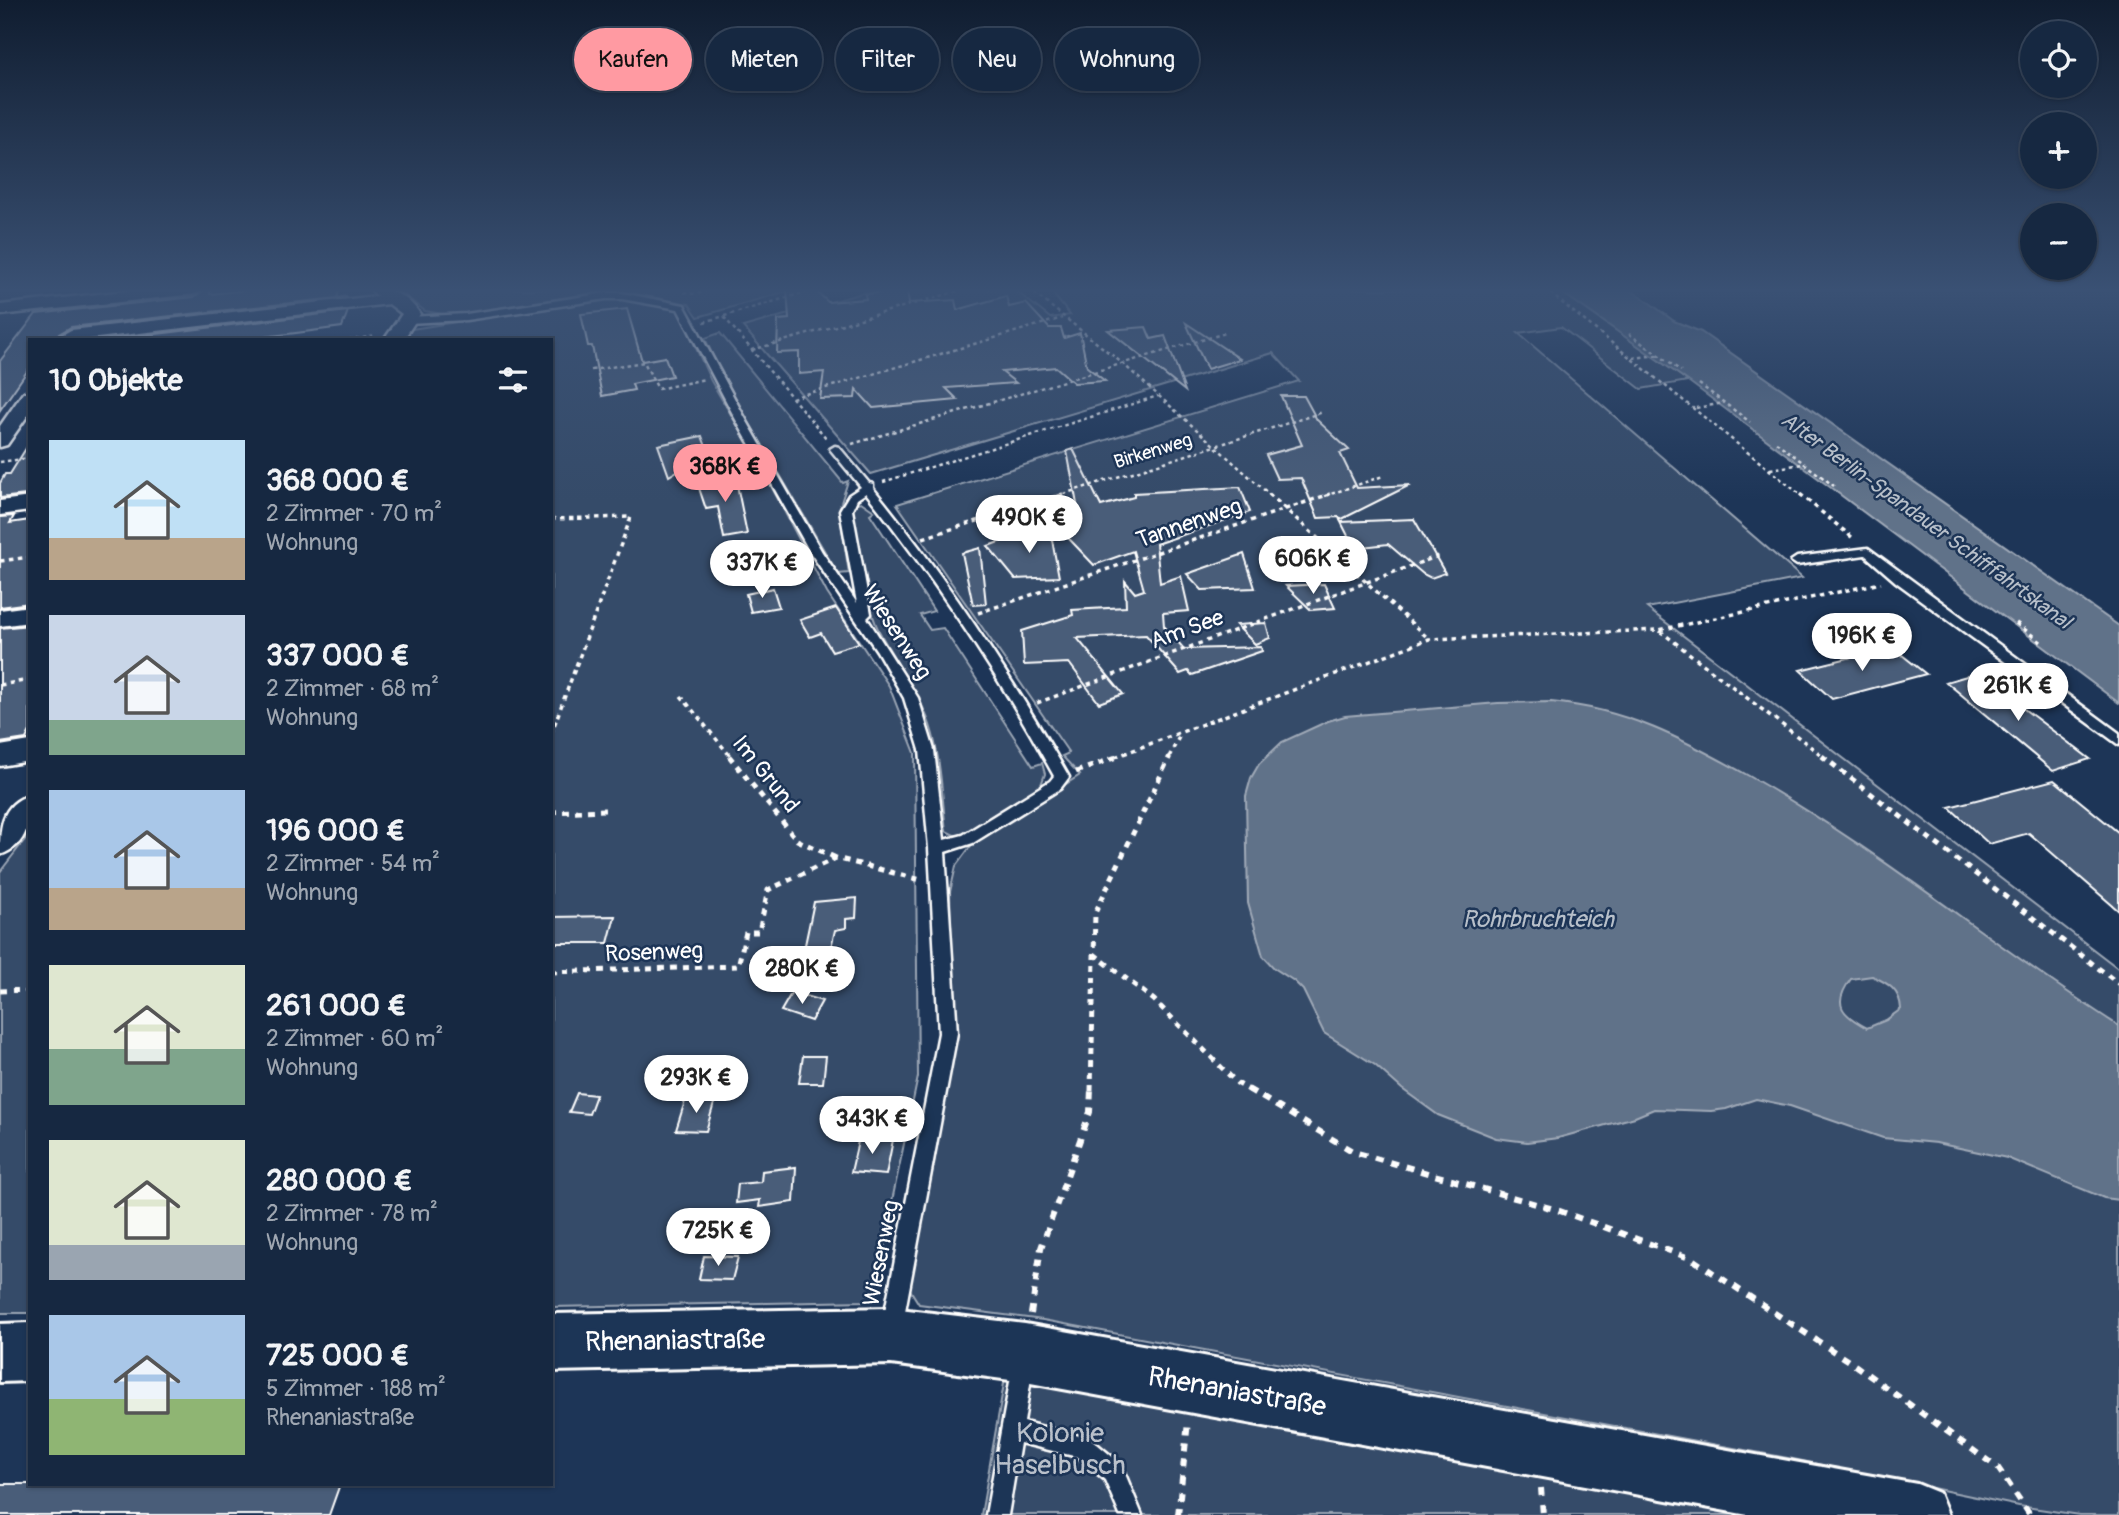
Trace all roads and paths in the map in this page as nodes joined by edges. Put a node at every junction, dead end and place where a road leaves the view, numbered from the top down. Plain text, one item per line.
1 (710, 360) edge
2 (760, 360) edge
3 (921, 360) edge
4 (1118, 360) edge
5 (1133, 360) edge
6 (1635, 360) edge
7 (1666, 360) edge
8 (1122, 363) junction
9 (591, 370) dead end
10 (1681, 370) dead end
11 (719, 377) junction
12 (1699, 384) dead end
13 (1159, 396) junction
14 (792, 398) junction
15 (1724, 403) junction
16 (1696, 408) junction
17 (1323, 412) dead end
18 (24, 415) edge
19 (1750, 422) dead end
20 (0, 441) edge
21 (1776, 442) dead end
22 (1216, 446) junction
23 (835, 449) junction
24 (28, 458) edge
25 (0, 462) edge
26 (1805, 463) junction
27 (1769, 469) junction
28 (1383, 476) dead end
29 (869, 486) junction
30 (1834, 486) dead end
31 (28, 504) edge
32 (0, 508) edge
33 (1287, 508) junction
34 (553, 519) edge
35 (911, 542) junction
36 (1868, 551) junction
37 (1441, 555) dead end
38 (28, 557) edge
39 (0, 561) edge
40 (1797, 561) dead end
41 (1900, 579) junction
42 (1368, 582) junction
43 (28, 614) edge
44 (859, 616) junction
45 (967, 617) junction
46 (0, 618) edge
47 (2016, 623) dead end
48 (1659, 630) junction
49 (1429, 639) junction
50 (2039, 643) dead end
51 (28, 680) edge
52 (0, 685) edge
53 (681, 696) dead end
54 (1025, 708) junction
55 (553, 729) edge
56 (1182, 732) junction
57 (2119, 740) edge
58 (28, 751) edge
59 (0, 756) edge
60 (1062, 777) junction
61 (28, 808) edge
62 (607, 810) dead end
63 (553, 812) edge
64 (0, 843) edge
65 (937, 848) junction
66 (836, 858) junction
67 (939, 885) junction
68 (1094, 954) junction
69 (553, 972) edge
70 (2119, 984) edge
71 (0, 990) edge
72 (28, 990) edge
73 (891, 1336) junction
74 (553, 1343) edge
75 (28, 1352) edge
76 (0, 1353) edge
77 (1024, 1353) junction
78 (1192, 1384) junction
79 (1011, 1430) junction
80 (997, 1515) edge
81 (1131, 1515) edge
82 (1178, 1515) edge
83 (1917, 1515) edge
84 (2030, 1515) edge

1 - 11 lane, Wiesenweg
2 - 14 path
3 - 14 path
4 - 8 path
5 - 8 path
6 - 16 path
7 - 10 path
8 - 13 path
8 - 23 path
9 - 11 path
11 - 44 lane, Wiesenweg
12 - 15 path
13 - 22 path
13 - 29 path
14 - 23 path
15 - 16 path
15 - 19 path
16 - 27 path
17 - 22 path, Birkenweg
18 - 20 street
21 - 26 path
22 - 33 path
22 - 35 path, Birkenweg
23 - 29 lane
24 - 25 path
26 - 27 path
26 - 30 path
27 - 36 path
28 - 33 path, Tannenweg
29 - 35 lane
29 - 44 lane
31 - 32 street
33 - 42 path
33 - 45 path, Tannenweg
34 - 55 path
35 - 45 lane
36 - 40 lane
36 - 41 lane
37 - 42 path, Am See
38 - 39 path
41 - 48 path
41 - 57 lane
42 - 49 path
42 - 54 path, Am See
43 - 46 street
44 - 65 lane, Wiesenweg
45 - 54 lane
47 - 50 path
48 - 49 path
48 - 70 path
49 - 56 path
51 - 52 path
53 - 66 path, Im Grund
54 - 60 lane
56 - 60 path
56 - 68 path
58 - 59 street
60 - 65 lane
61 - 64 street
62 - 63 path
65 - 67 lane, Wiesenweg
66 - 67 path
66 - 69 path, Rosenweg
67 - 73 lane, Wiesenweg
68 - 77 path
68 - 84 path
71 - 72 path
73 - 74 street, Rhenaniastraße
73 - 77 street, Rhenaniastraße
75 - 76 street
77 - 78 street, Rhenaniastraße
77 - 79 lane
78 - 82 path
78 - 83 street, Rhenaniastraße
79 - 80 lane
79 - 81 lane

